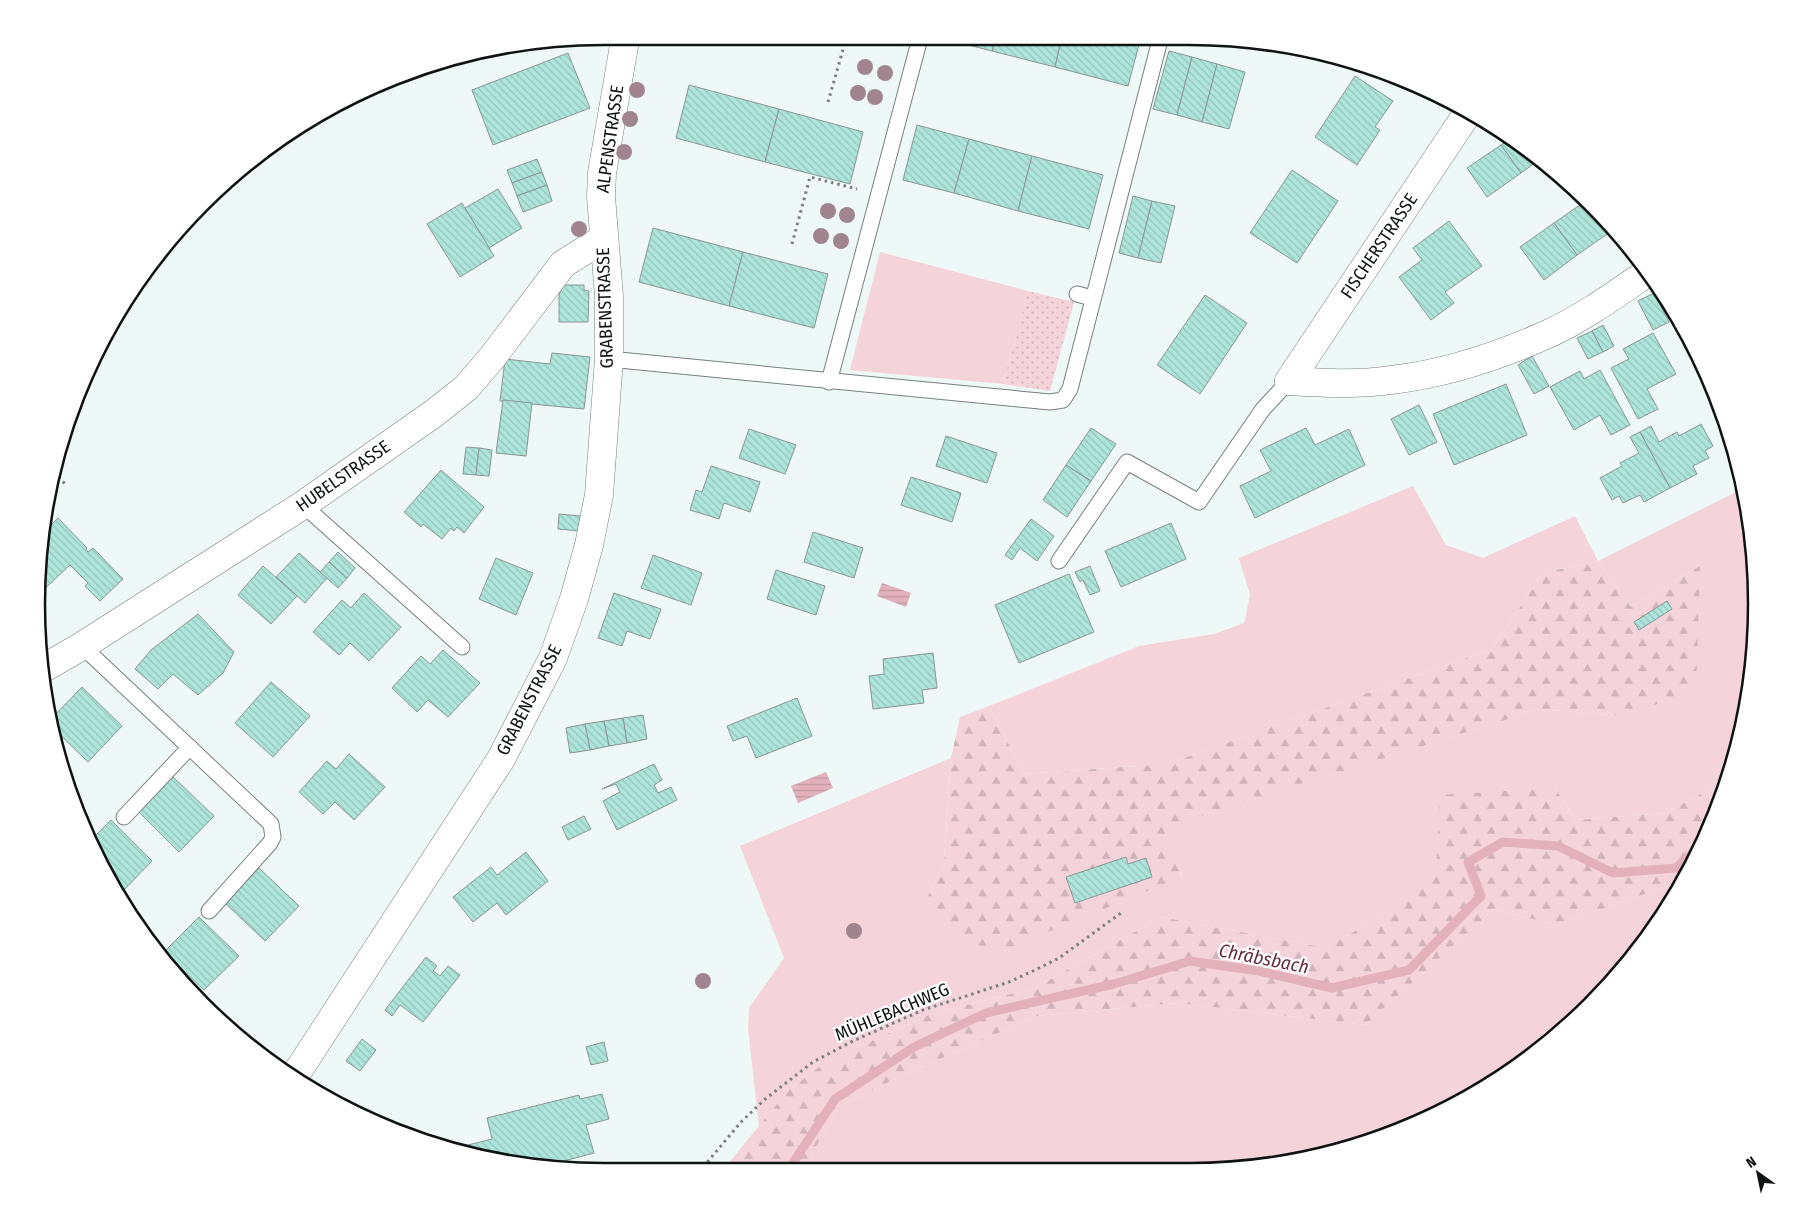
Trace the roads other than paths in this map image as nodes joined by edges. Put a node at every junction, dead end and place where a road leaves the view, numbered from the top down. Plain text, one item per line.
1 (624, 45) edge
2 (918, 45) edge
3 (1158, 45) edge
4 (1464, 117) edge
5 (603, 239) junction
6 (1642, 277) edge
7 (1076, 294) dead end
8 (1092, 298) junction
9 (609, 359) junction
10 (1289, 381) junction
11 (829, 382) junction
12 (303, 505) junction
13 (1058, 560) dead end
14 (82, 646) junction
15 (462, 647) dead end
16 (49, 665) edge
17 (190, 747) junction
18 (124, 817) dead end
19 (209, 911) dead end
20 (297, 1072) edge

1 - 5 street, ALPENSTRASSE
2 - 11 lane
3 - 8 lane
4 - 10 street, FISCHERSTRASSE
5 - 9 street, GRABENSTRASSE
5 - 12 street, HUBELSTRASSE
6 - 10 street
7 - 8 lane
8 - 11 lane
9 - 11 lane
9 - 20 street, GRABENSTRASSE
10 - 13 lane
12 - 14 street, HUBELSTRASSE
12 - 15 lane
14 - 16 street, HUBELSTRASSE
14 - 17 lane
17 - 18 lane
17 - 19 lane

